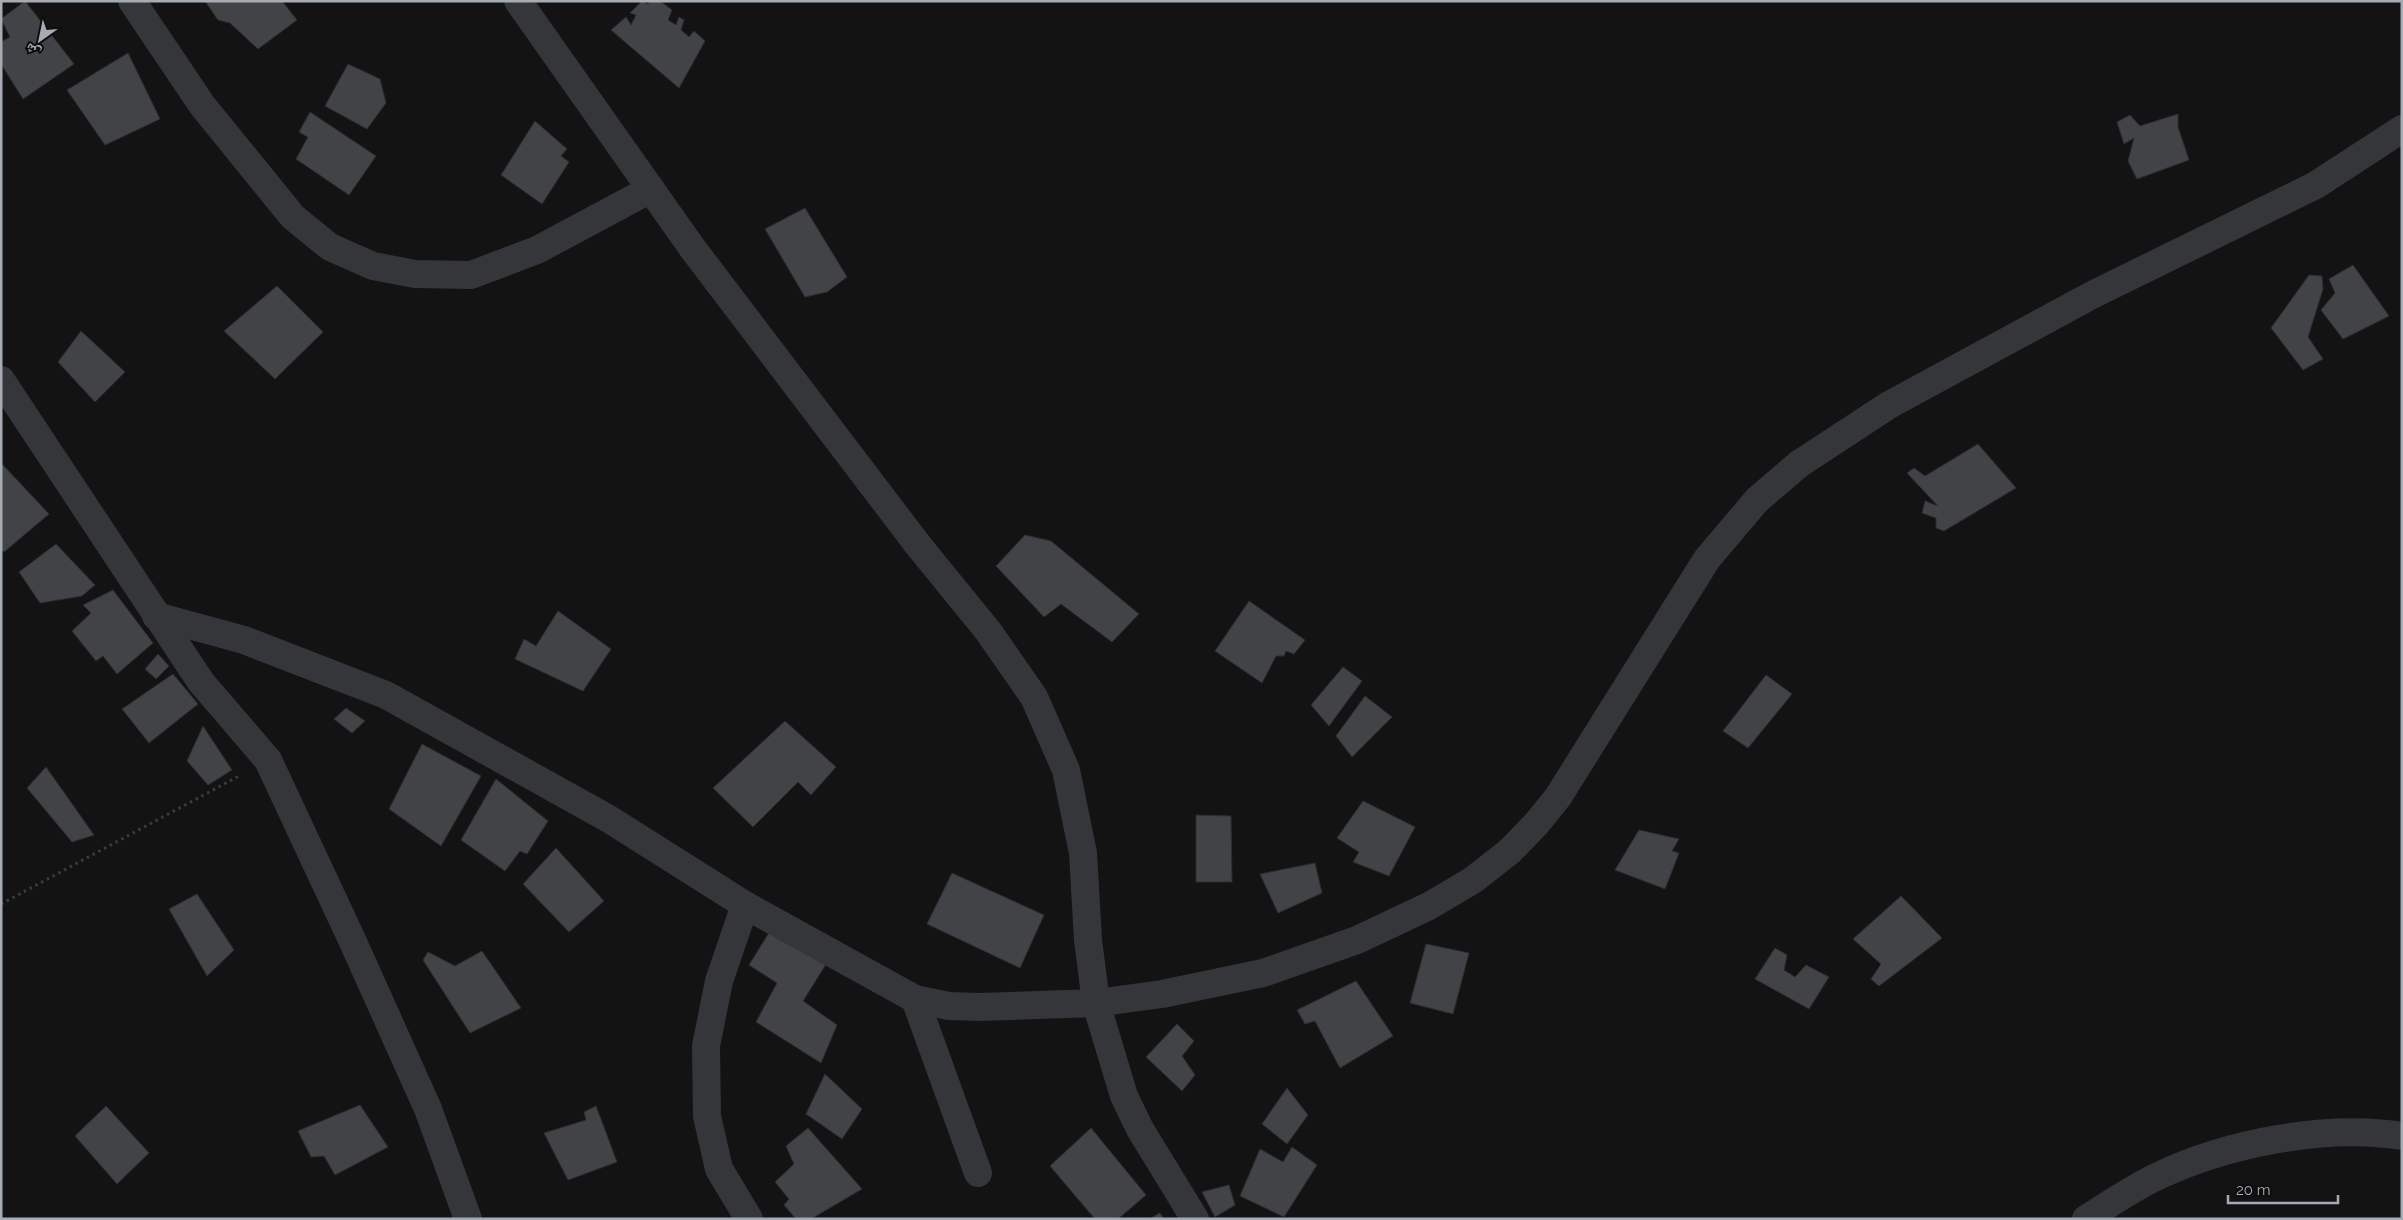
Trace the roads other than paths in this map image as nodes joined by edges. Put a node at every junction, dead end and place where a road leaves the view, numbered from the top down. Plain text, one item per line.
1 (132, 1) edge
2 (518, 1) edge
3 (2402, 129) edge
4 (651, 189) junction
5 (1, 380) edge
6 (156, 616) junction
7 (745, 905) junction
8 (916, 999) junction
9 (1096, 1003) junction
10 (2402, 1136) edge
11 (978, 1173) dead end
12 (468, 1219) edge
13 (749, 1219) edge
14 (1195, 1219) edge
15 (2086, 1219) edge

1 - 4 street
2 - 4 street
3 - 9 street
4 - 9 street
5 - 6 street
6 - 7 street
6 - 12 street
7 - 8 street
7 - 13 street
8 - 9 street
8 - 11 street
9 - 14 street
10 - 15 street

